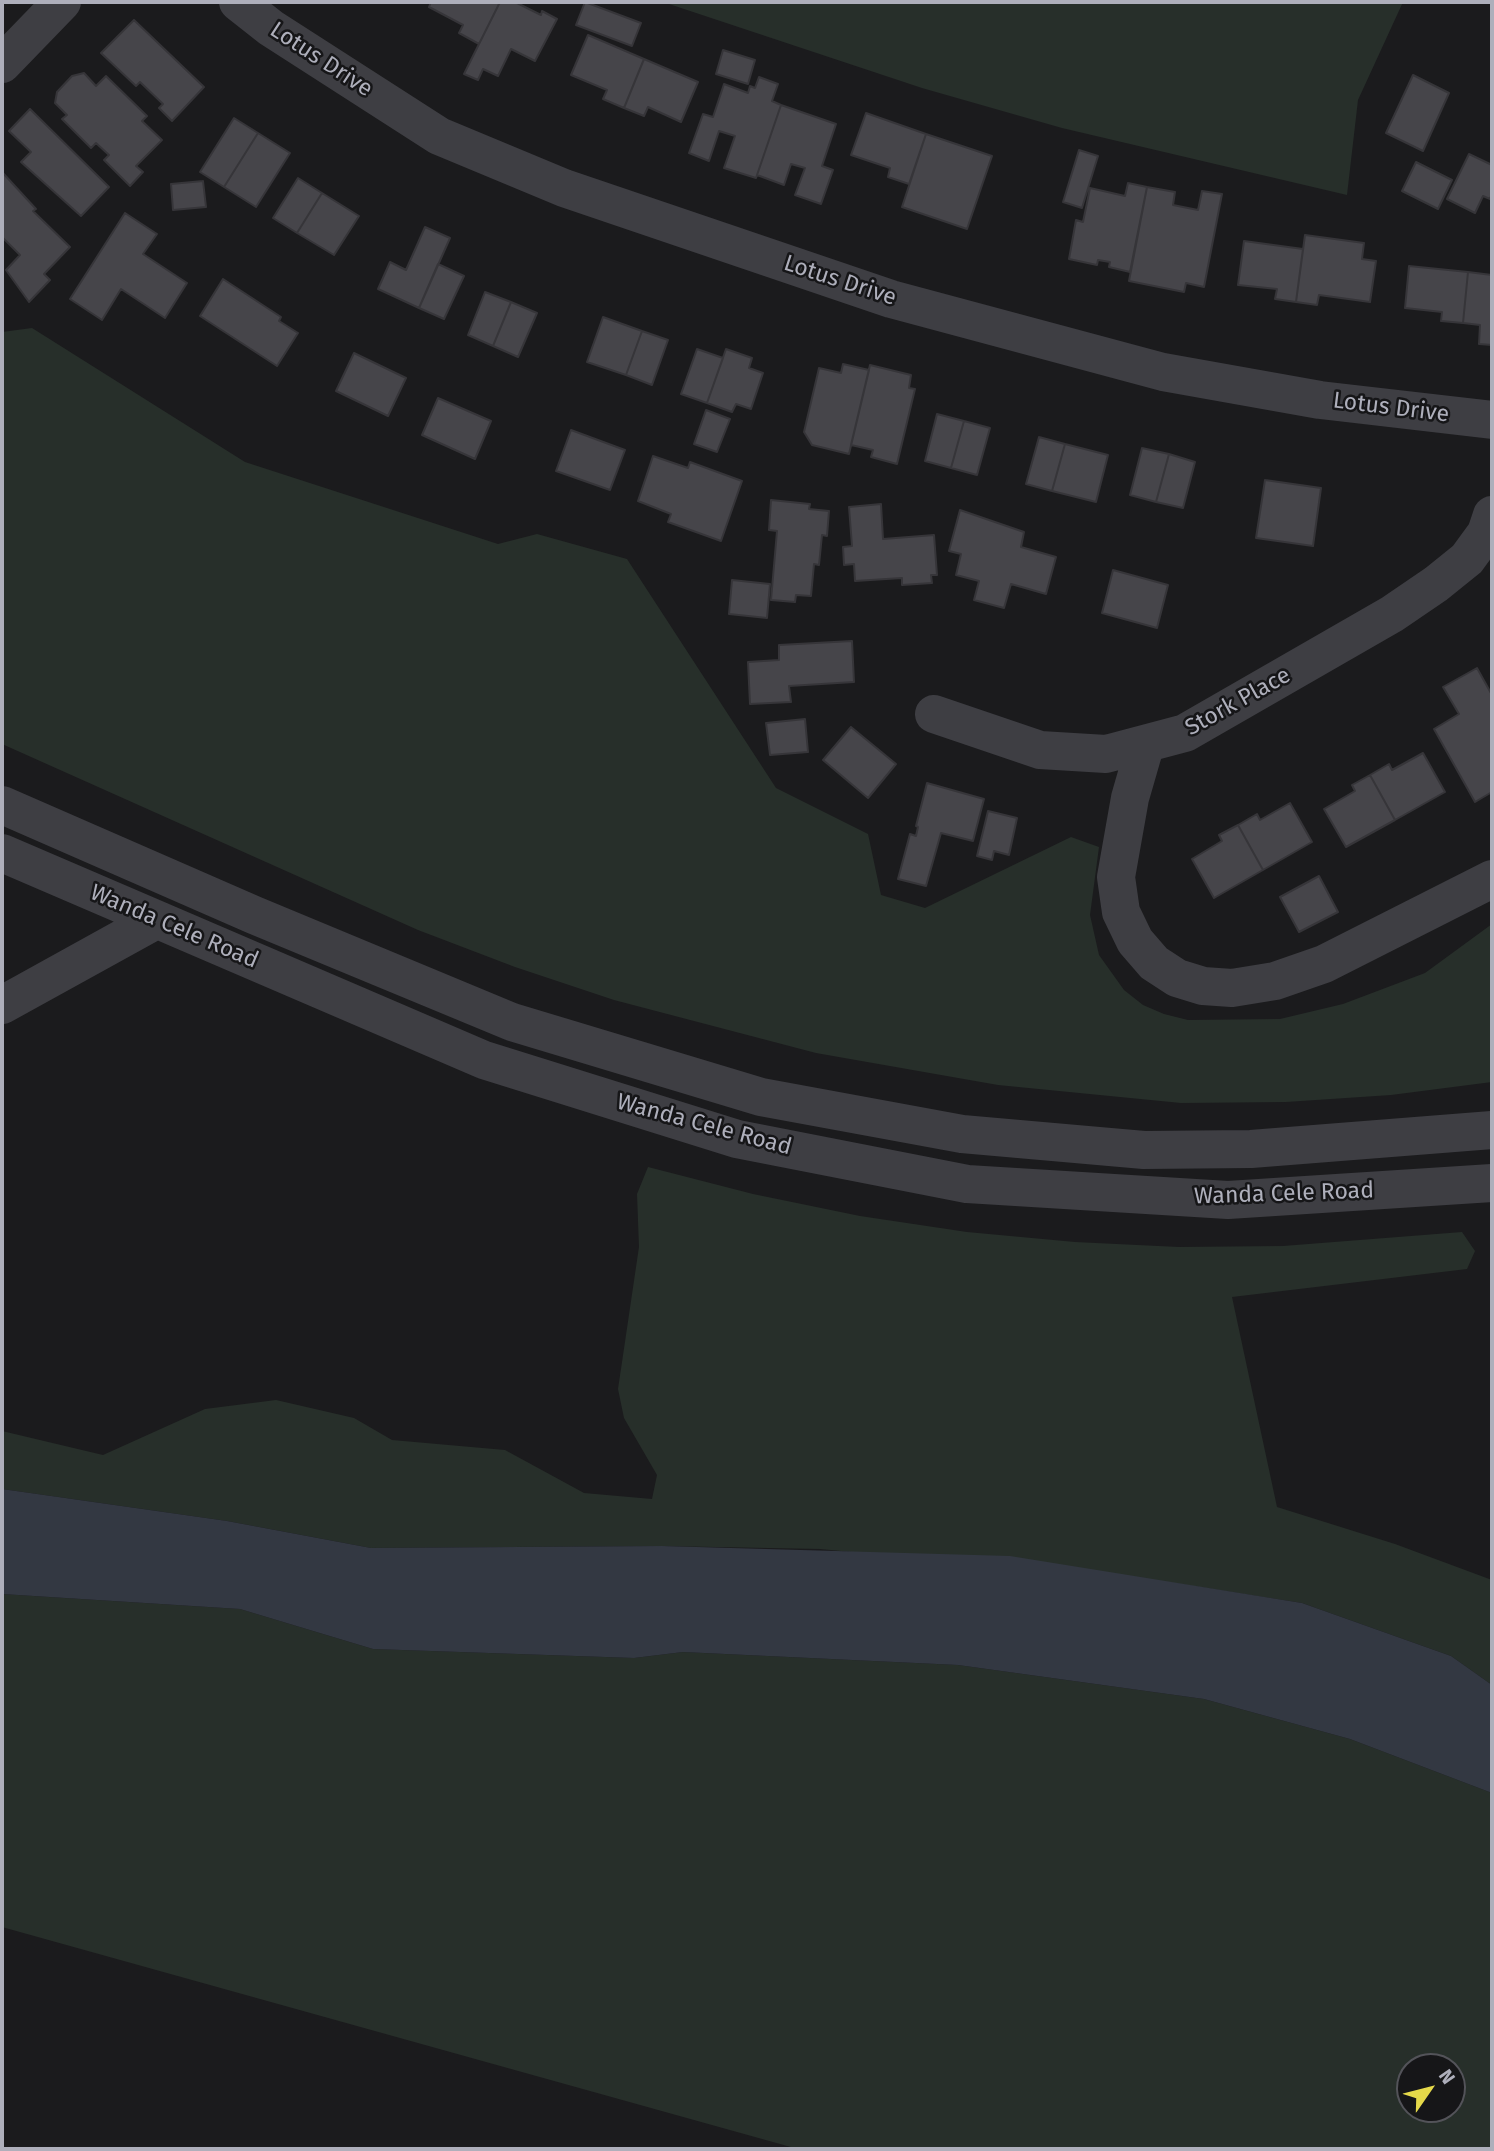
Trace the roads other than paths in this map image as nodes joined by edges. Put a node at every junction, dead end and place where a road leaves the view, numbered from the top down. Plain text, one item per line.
1 (61, 2) edge
2 (238, 2) edge
3 (2, 64) edge
4 (1492, 420) edge
5 (1492, 515) edge
6 (934, 714) dead end
7 (1144, 746) junction
8 (2, 805) edge
9 (2, 853) edge
10 (1492, 878) edge
11 (156, 920) junction
12 (2, 1005) edge
13 (1492, 1130) edge
14 (1492, 1183) edge

1 - 3 street
2 - 4 street, Lotus Drive
5 - 7 street, Stork Place
6 - 7 street, Stork Place
7 - 10 street
8 - 13 street, Wanda Cele Road
9 - 11 street, Wanda Cele Road
11 - 12 street
11 - 14 street, Wanda Cele Road

